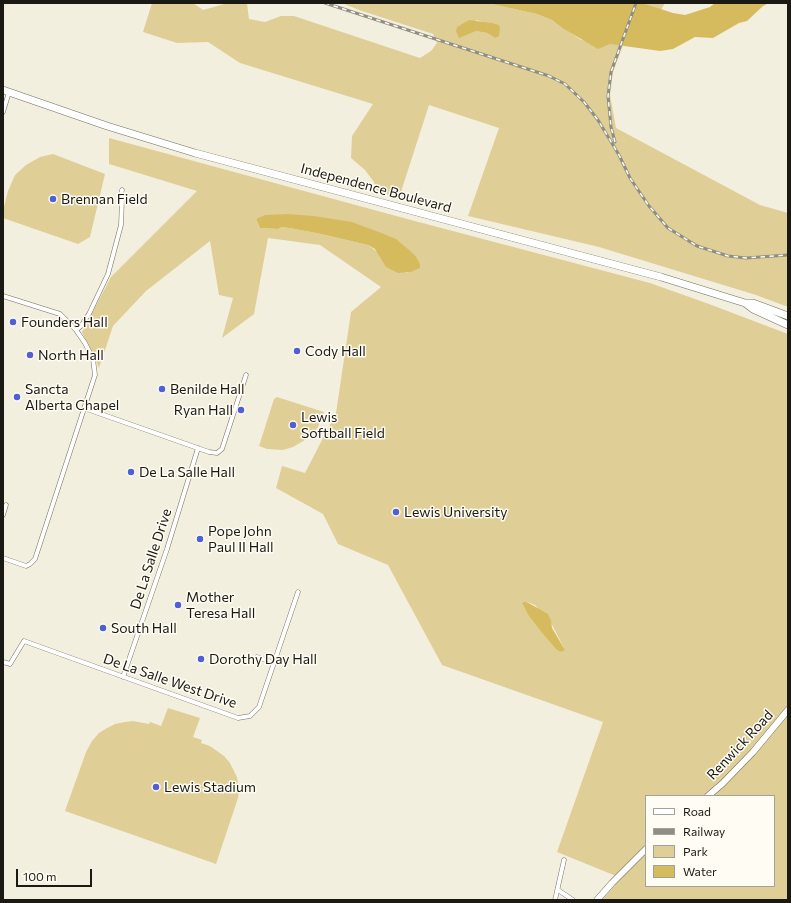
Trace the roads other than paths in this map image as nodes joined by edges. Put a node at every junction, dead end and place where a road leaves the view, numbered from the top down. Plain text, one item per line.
1 (6, 91) edge
2 (3, 112) edge
3 (122, 190) dead end
4 (3, 296) edge
5 (745, 303) junction
6 (788, 316) edge
7 (788, 325) edge
8 (76, 330) junction
9 (246, 375) dead end
10 (84, 408) junction
11 (198, 448) junction
12 (6, 505) dead end
13 (3, 515) edge
14 (3, 558) edge
15 (298, 592) dead end
16 (257, 657) dead end
17 (3, 662) edge
18 (274, 663) junction
19 (123, 677) junction
20 (788, 710) edge
21 (709, 795) edge
22 (645, 850) edge
23 (564, 860) dead end
24 (558, 890) junction
25 (555, 900) edge
26 (573, 900) edge
27 (597, 900) edge

1 - 2 street
1 - 5 main road, Independence Boulevard
3 - 8 street
4 - 8 street
5 - 6 main road, Independence Boulevard
5 - 7 main road, Independence Boulevard
8 - 10 street
9 - 11 street
10 - 11 street
10 - 14 street
11 - 19 street, De La Salle Drive
12 - 13 street
15 - 18 street, De La Salle West Drive
16 - 18 street
17 - 19 street, De La Salle West Drive
18 - 19 street, De La Salle West Drive
20 - 21 street, Renwick Road
22 - 27 street
23 - 24 street
24 - 25 street
24 - 26 street

